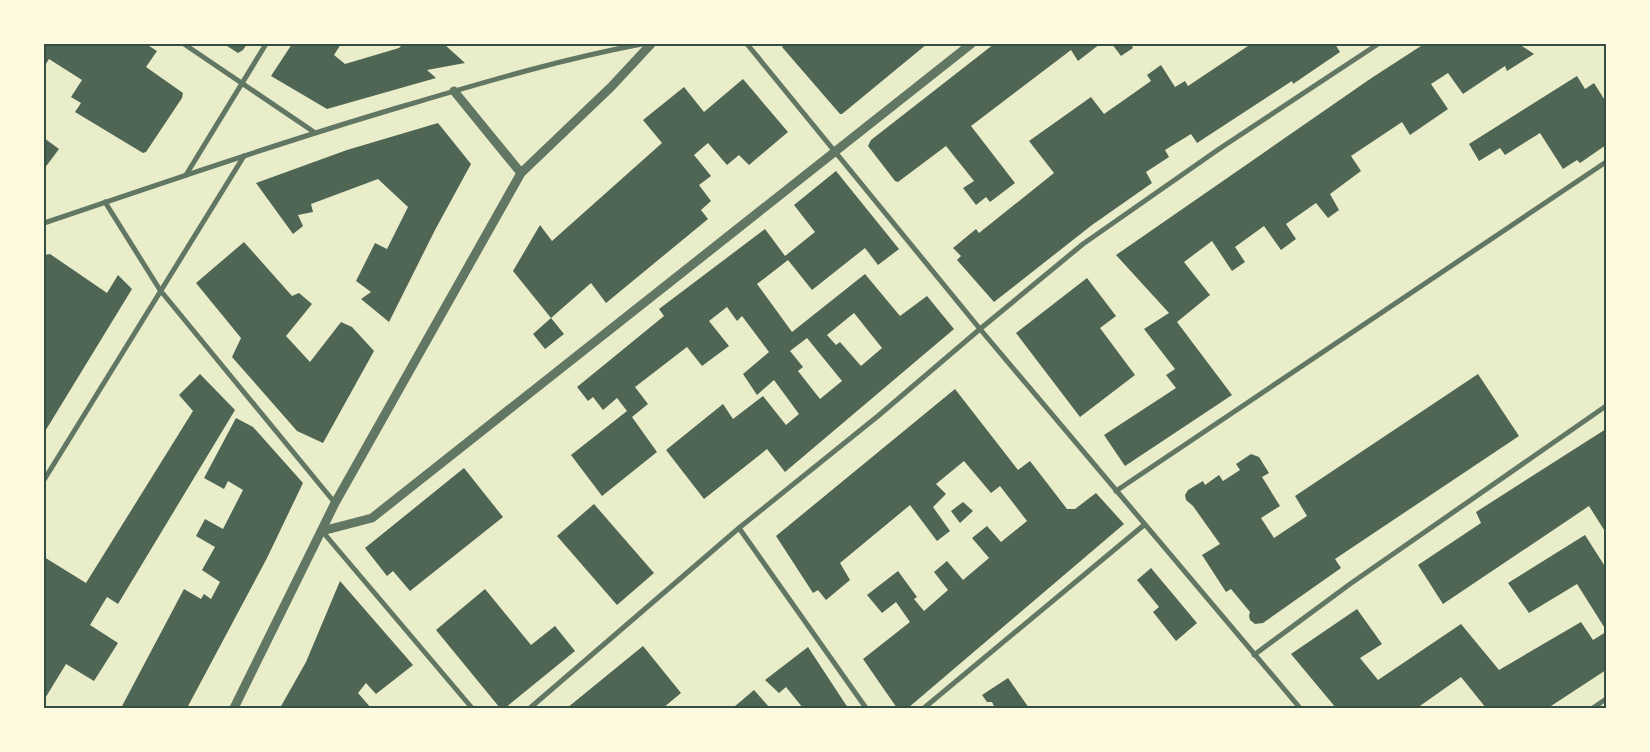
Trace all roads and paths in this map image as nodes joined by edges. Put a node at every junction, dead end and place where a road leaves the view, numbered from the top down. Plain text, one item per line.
1 (184, 44) edge
2 (266, 44) edge
3 (642, 44) edge
4 (652, 44) edge
5 (747, 44) edge
6 (971, 44) edge
7 (1378, 44) edge
8 (242, 83) junction
9 (454, 91) junction
10 (314, 132) junction
11 (835, 151) junction
12 (244, 156) junction
13 (1606, 162) edge
14 (521, 173) junction
15 (186, 175) junction
16 (105, 202) junction
17 (44, 223) edge
18 (160, 290) junction
19 (980, 329) junction
20 (1606, 406) edge
21 (44, 480) edge
22 (1116, 491) junction
23 (335, 502) junction
24 (1144, 525) junction
25 (739, 528) junction
26 (322, 531) junction
27 (1254, 655) junction
28 (1606, 700) edge
29 (234, 708) edge
30 (472, 708) edge
31 (530, 708) edge
32 (866, 708) edge
33 (924, 708) edge
34 (1300, 708) edge
35 (1593, 708) edge

1 - 8 street
2 - 8 street
3 - 9 street
4 - 14 street
5 - 11 street
6 - 11 street
7 - 19 street
8 - 10 street
8 - 15 street
9 - 10 street
9 - 14 street
10 - 12 street
11 - 19 street
11 - 26 street
12 - 15 street
12 - 18 street
13 - 22 street
14 - 23 street
15 - 16 street
16 - 17 street
16 - 18 street
18 - 21 street
18 - 23 street
19 - 22 street
19 - 25 street
20 - 27 street
22 - 24 street
23 - 26 street
24 - 27 street
24 - 33 street
25 - 31 street
25 - 32 street
26 - 29 street
26 - 30 street
27 - 34 street
28 - 35 street

